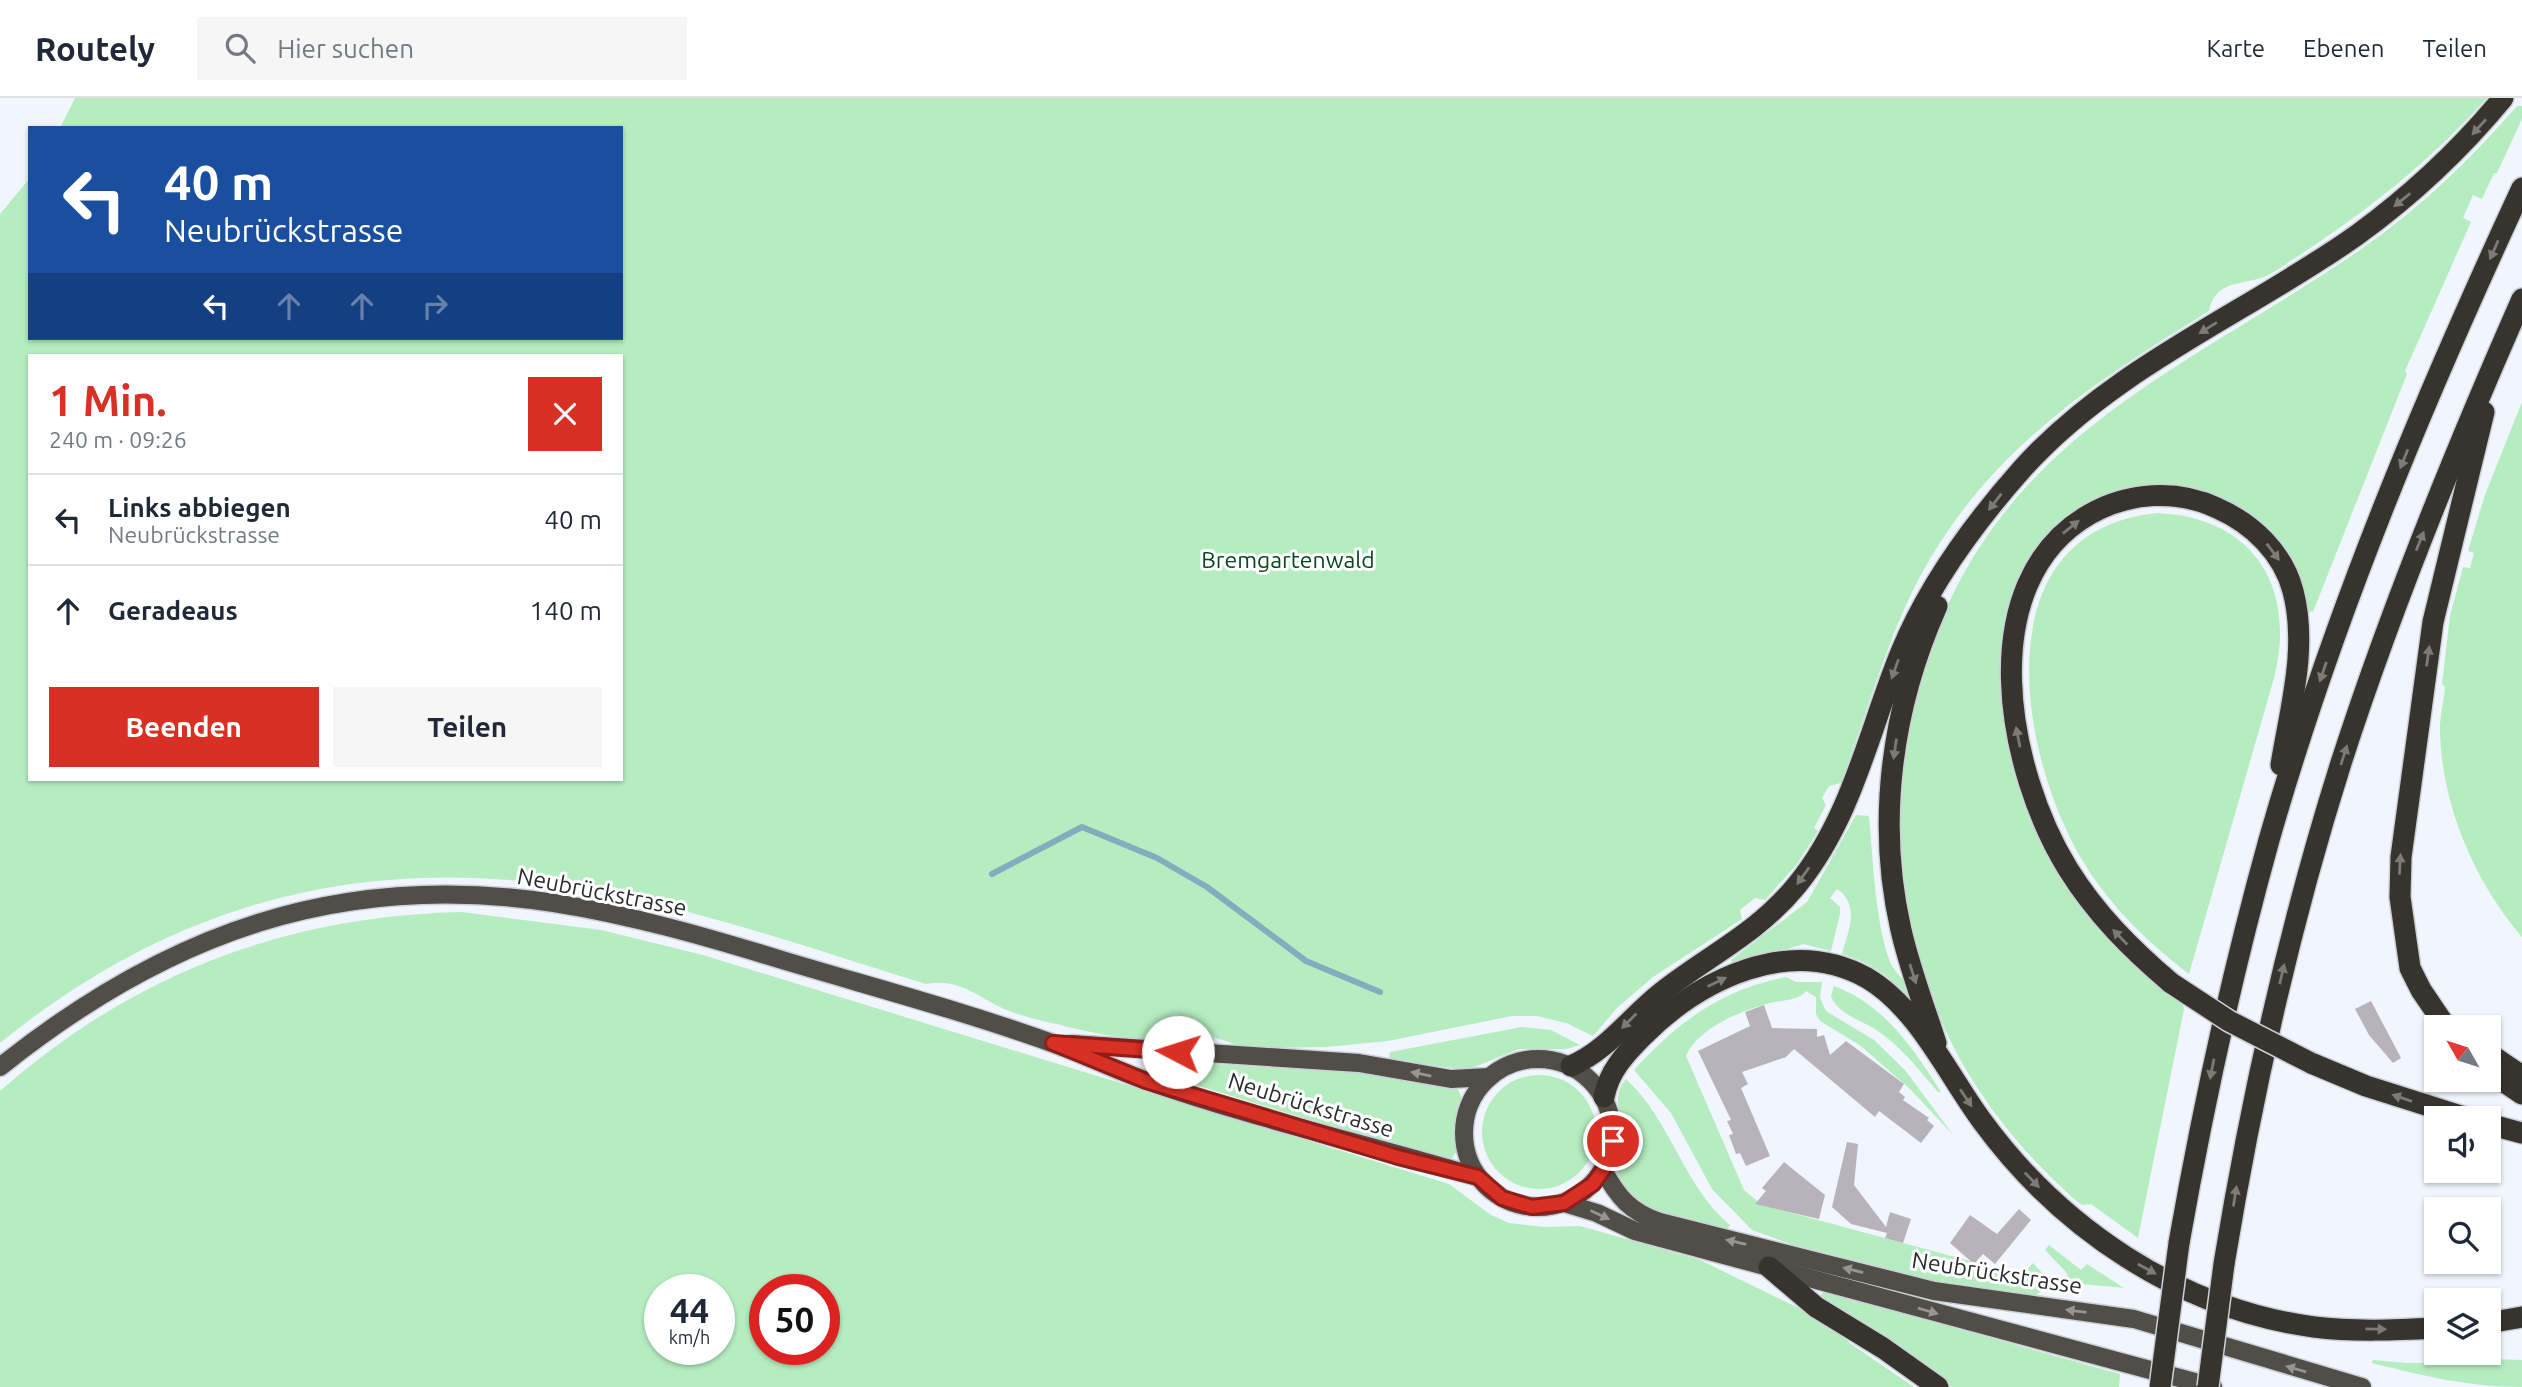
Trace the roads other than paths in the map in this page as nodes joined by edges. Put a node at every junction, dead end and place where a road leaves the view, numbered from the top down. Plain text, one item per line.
1 (2503, 98) edge
2 (2522, 188) edge
3 (2522, 299) edge
4 (2500, 349) junction
5 (1963, 546) junction
6 (2270, 837) junction
7 (2405, 932) junction
8 (2436, 1015) edge
9 (2454, 1015) edge
10 (1053, 1043) junction
11 (1939, 1054) junction
12 (2501, 1062) edge
13 (1571, 1066) junction
14 (0, 1067) edge
15 (2522, 1076) edge
16 (1489, 1077) junction
17 (2501, 1080) edge
18 (2522, 1094) edge
19 (1604, 1097) junction
20 (2425, 1106) edge
21 (2501, 1127) edge
22 (2522, 1133) edge
23 (1603, 1170) junction
24 (1478, 1177) junction
25 (1564, 1203) junction
26 (1769, 1267) junction
27 (2522, 1317) edge
28 (2501, 1321) edge
29 (2424, 1328) edge
30 (1938, 1387) edge
31 (2161, 1387) edge
32 (2210, 1387) edge
33 (2362, 1387) edge

1 -> 5 highway
2 -> 6 highway
3 - 4 highway
7 -> 4 highway
32 -> 4 highway, bridge
5 -> 11 highway
5 -> 13 highway
20 -> 6 highway, bridge
6 -> 31 highway, bridge
7 - 8 highway
7 - 9 highway
10 - 14 main road, Neubrückstrasse
16 -> 10 main road, Neubrückstrasse
10 - 24 main road, Neubrückstrasse
19 -> 11 highway
11 -> 29 highway
12 - 15 highway
13 - 16 main road
13 - 19 main road
16 - 24 main road
17 - 18 highway
19 - 23 main road
21 - 22 highway
23 - 25 main road
33 -> 23 main road, Neubrückstrasse
24 - 25 main road
25 -> 26 main road, Neubrückstrasse
26 - 30 highway
26 -> 32 main road, Neubrückstrasse
27 - 28 highway

